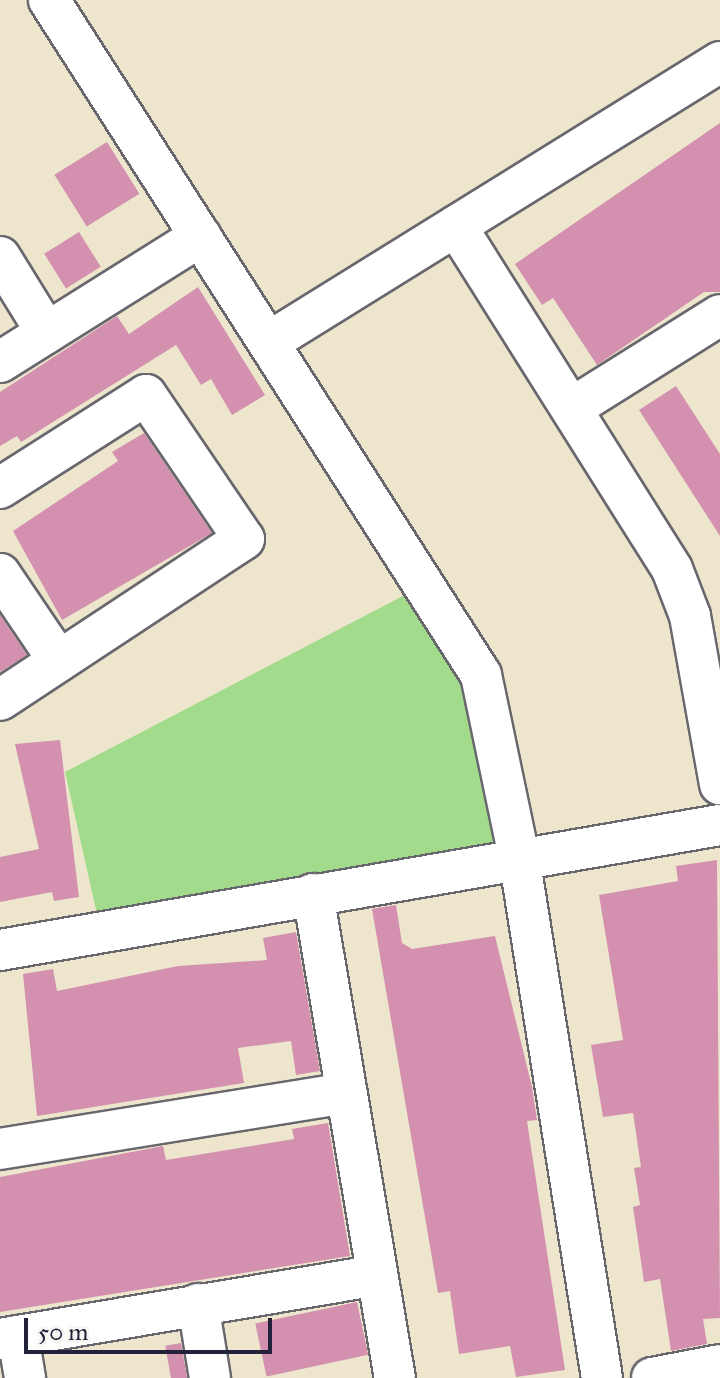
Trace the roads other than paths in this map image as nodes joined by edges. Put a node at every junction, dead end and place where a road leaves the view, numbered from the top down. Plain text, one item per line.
1 (49, 0) edge
2 (720, 62) edge
3 (456, 226) junction
4 (201, 236) junction
5 (0, 257) edge
6 (720, 315) edge
7 (47, 333) junction
8 (269, 342) junction
9 (0, 362) edge
10 (575, 406) junction
11 (0, 488) edge
12 (0, 574) edge
13 (705, 613) edge
14 (59, 661) junction
15 (0, 700) edge
16 (720, 784) edge
17 (720, 825) edge
18 (519, 857) junction
19 (313, 894) junction
20 (0, 950) edge
21 (347, 1093) junction
22 (0, 1149) edge
23 (377, 1275) junction
24 (198, 1304) junction
25 (9, 1338) edge
26 (720, 1365) edge
27 (25, 1378) edge
28 (210, 1378) edge
29 (395, 1378) edge
30 (602, 1378) edge
31 (652, 1378) edge

1 - 4 street
2 - 3 street
3 - 8 street
3 - 10 street
4 - 7 street
4 - 8 street
5 - 7 street
6 - 10 street
7 - 9 street
8 - 18 street
10 - 13 street
11 - 14 street
12 - 14 street
13 - 16 street
14 - 15 street
17 - 18 street
18 - 19 street
18 - 30 street
19 - 20 street
19 - 21 street
21 - 22 street
21 - 23 street
23 - 24 street
23 - 29 street
24 - 25 street
24 - 28 street
25 - 27 street
26 - 31 street

